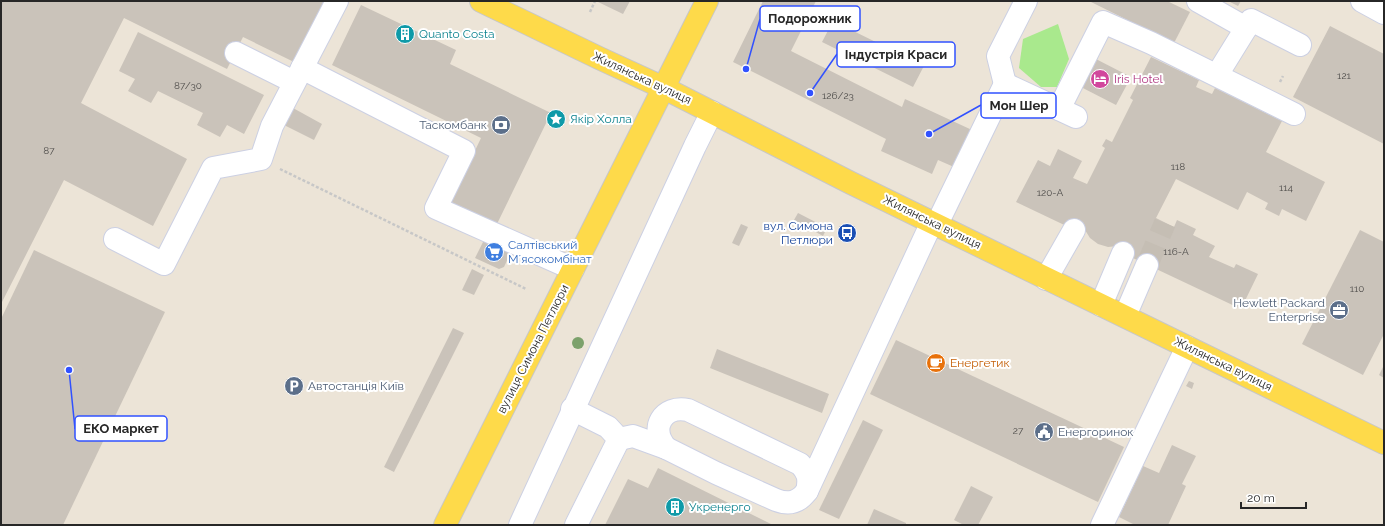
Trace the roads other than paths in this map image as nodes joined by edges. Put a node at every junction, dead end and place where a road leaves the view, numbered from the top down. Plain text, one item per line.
1 (337, 1) edge
2 (481, 1) edge
3 (707, 1) edge
4 (1026, 1) edge
5 (1198, 1) edge
6 (1362, 1) edge
7 (1384, 13) edge
8 (1246, 28) junction
9 (1300, 45) dead end
10 (236, 53) dead end
11 (298, 75) junction
12 (1217, 75) junction
13 (1005, 84) junction
14 (664, 88) junction
15 (712, 112) junction
16 (1294, 114) dead end
17 (934, 223) junction
18 (1074, 230) dead end
19 (115, 239) dead end
20 (1123, 253) dead end
21 (1147, 265) tunnel mouth
22 (573, 269) junction
23 (1046, 279) junction
24 (1101, 305) junction
25 (1125, 316) junction
26 (1187, 347) junction
27 (572, 410) junction
28 (661, 420) junction
29 (626, 437) junction
30 (1384, 443) edge
31 (666, 448) junction
32 (807, 490) junction
33 (445, 525) edge
34 (520, 525) edge
35 (576, 525) edge
36 (1102, 525) edge

1 - 11 street
2 - 14 main road, Жилянська вулиця
3 - 14 main road, вулиця Симона Петлюри
4 - 13 street
5 - 8 street
6 - 7 street
8 - 9 street
8 - 12 street
10 - 11 street
11 - 19 street
11 - 22 street
12 - 13 street
12 - 16 street
13 - 17 street
14 - 15 main road, Жилянська вулиця
14 - 22 main road, вулиця Симона Петлюри
15 - 17 main road, Жилянська вулиця
15 - 27 street
17 - 23 main road, Жилянська вулиця
17 - 32 street
18 - 23 street
20 - 24 street
21 - 25 street
22 - 33 main road, вулиця Симона Петлюри
23 - 24 main road, Жилянська вулиця
24 - 25 main road, Жилянська вулиця
25 - 26 main road, Жилянська вулиця
26 - 30 main road, Жилянська вулиця
26 - 36 street
27 - 29 street
27 - 34 street
28 - 29 street
28 - 31 street
28 - 32 street
29 - 31 street
29 - 35 street
31 - 32 street

